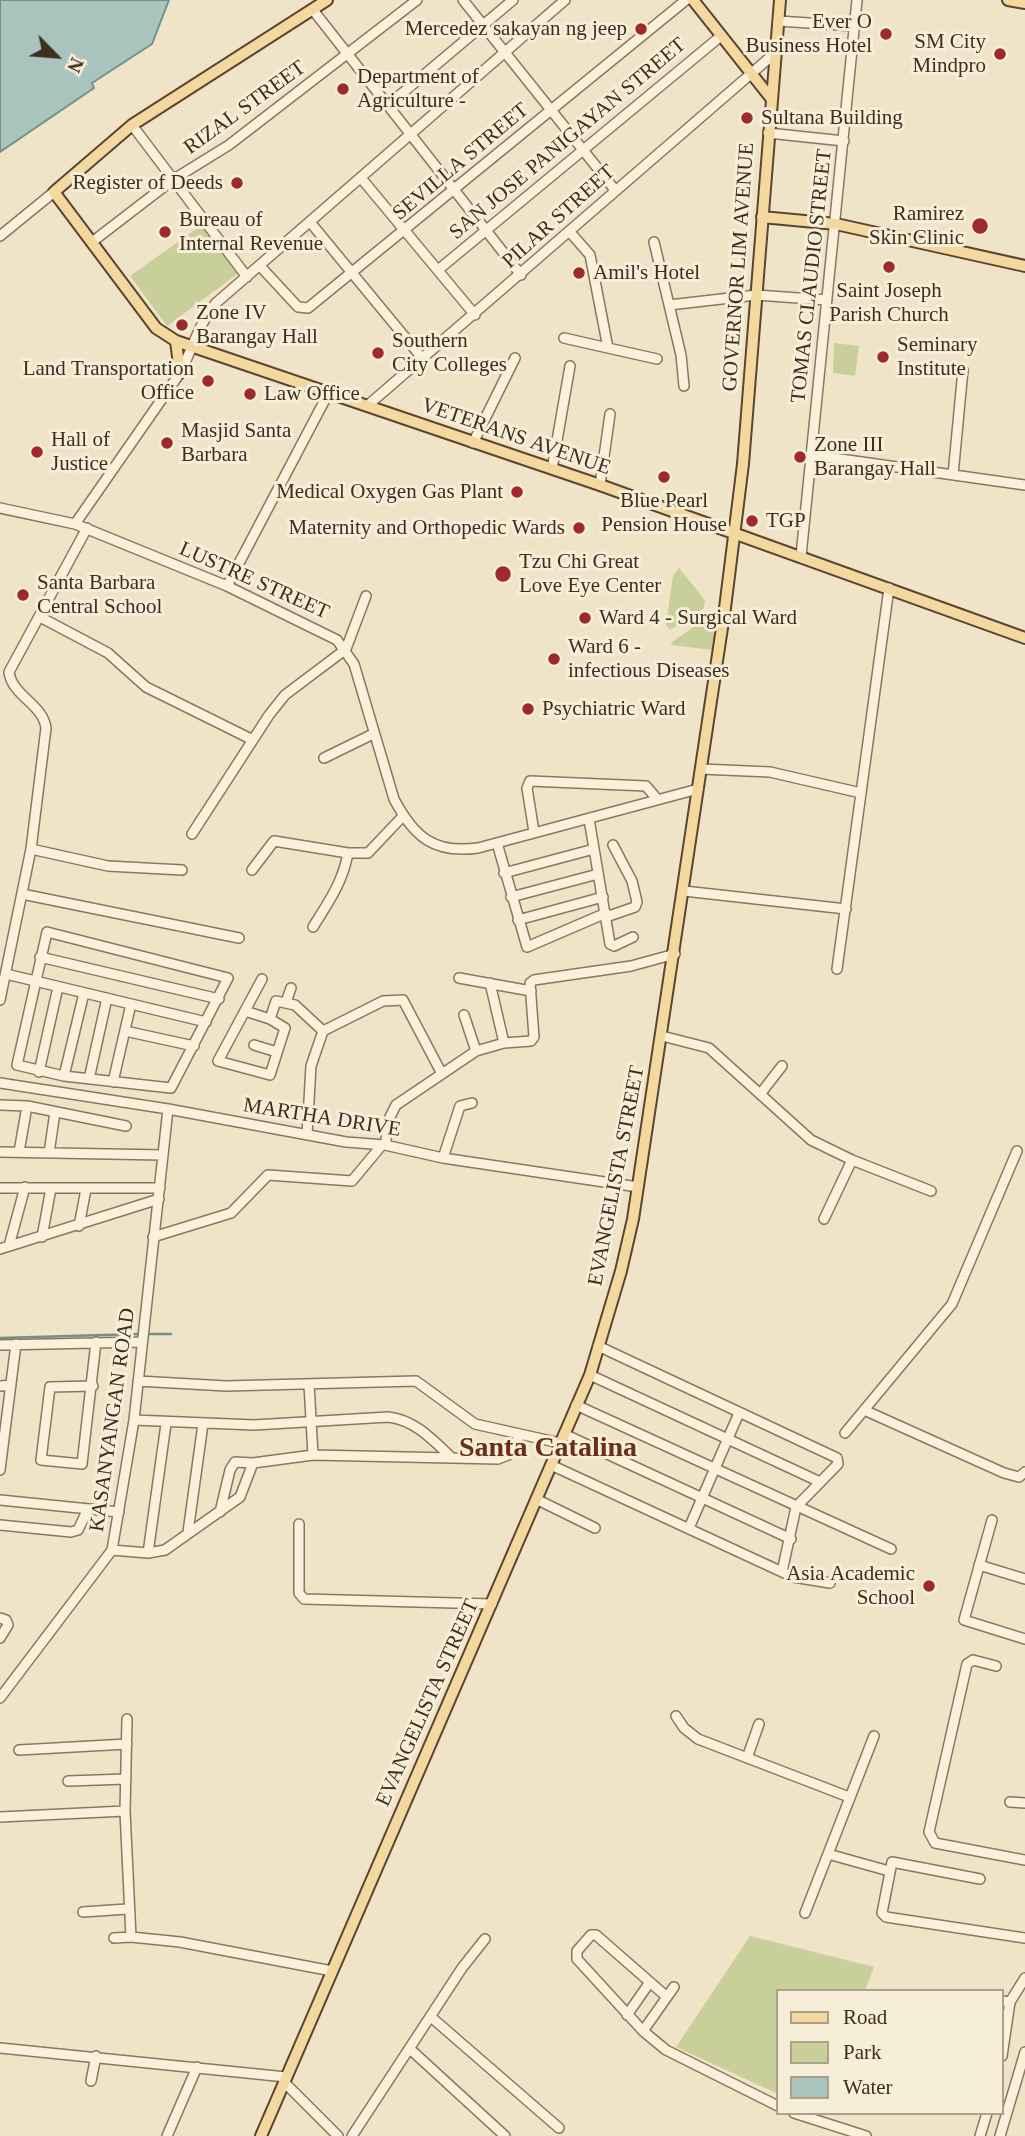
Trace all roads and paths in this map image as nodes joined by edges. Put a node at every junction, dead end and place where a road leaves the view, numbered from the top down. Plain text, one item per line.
1 (327, 0) edge
2 (417, 0) edge
3 (463, 0) edge
4 (513, 0) edge
5 (565, 0) edge
6 (686, 0) edge
7 (693, 0) edge
8 (780, 0) edge
9 (857, 0) edge
10 (1008, 0) edge
11 (1025, 3) edge
12 (313, 10) junction
13 (778, 22) junction
14 (482, 26) junction
15 (855, 26) junction
16 (720, 36) junction
17 (505, 52) junction
18 (775, 53) junction
19 (348, 55) junction
20 (751, 74) junction
21 (770, 97) junction
22 (387, 106) junction
23 (550, 111) junction
24 (132, 125) junction
25 (768, 133) junction
26 (410, 134) junction
27 (844, 141) junction
28 (582, 150) junction
29 (361, 178) junction
30 (174, 179) junction
31 (455, 190) junction
32 (615, 190) junction
33 (54, 192) junction
34 (762, 217) junction
35 (310, 222) junction
36 (836, 224) junction
37 (407, 230) junction
38 (486, 230) junction
39 (569, 231) junction
40 (0, 236) edge
41 (92, 242) junction
42 (654, 242) dead end
43 (260, 266) junction
44 (1025, 266) edge
45 (438, 270) junction
46 (353, 273) junction
47 (521, 275) junction
48 (247, 277) junction
49 (755, 295) junction
50 (827, 300) junction
51 (669, 305) junction
52 (475, 315) junction
53 (564, 338) dead end
54 (176, 341) junction
55 (194, 346) junction
56 (608, 348) junction
57 (515, 358) dead end
58 (423, 359) junction
59 (657, 359) dead end
60 (570, 366) dead end
61 (963, 370) dead end
62 (180, 373) junction
63 (684, 386) dead end
64 (329, 392) junction
65 (367, 406) junction
66 (610, 414) dead end
67 (472, 443) junction
68 (813, 455) junction
69 (551, 469) junction
70 (953, 475) junction
71 (600, 485) junction
72 (1025, 485) edge
73 (0, 508) edge
74 (75, 524) junction
75 (87, 528) junction
76 (735, 536) junction
77 (801, 556) junction
78 (227, 586) junction
79 (890, 588) junction
80 (366, 596) dead end
81 (40, 617) junction
82 (1025, 638) edge
83 (346, 649) junction
84 (373, 734) junction
85 (251, 739) junction
86 (324, 758) dead end
87 (701, 769) junction
88 (698, 789) junction
89 (861, 793) junction
90 (657, 799) junction
91 (403, 816) junction
92 (589, 819) junction
93 (534, 832) junction
94 (192, 834) dead end
95 (497, 843) junction
96 (612, 845) dead end
97 (30, 849) junction
98 (594, 849) junction
99 (348, 853) junction
100 (182, 870) dead end
101 (251, 870) dead end
102 (504, 873) junction
103 (598, 874) junction
104 (684, 891) junction
105 (22, 894) junction
106 (511, 897) junction
107 (603, 897) junction
108 (845, 909) junction
109 (606, 915) junction
110 (518, 919) junction
111 (313, 927) dead end
112 (634, 937) dead end
113 (239, 938) dead end
114 (675, 954) junction
115 (40, 957) junction
116 (837, 969) dead end
117 (6, 974) junction
118 (459, 978) dead end
119 (262, 979) dead end
120 (34, 981) junction
121 (490, 983) junction
122 (58, 987) junction
123 (291, 988) dead end
124 (531, 991) junction
125 (84, 993) junction
126 (107, 998) junction
127 (219, 999) junction
128 (0, 1000) edge
129 (286, 1002) junction
130 (131, 1004) junction
131 (245, 1011) junction
132 (464, 1015) dead end
133 (270, 1019) junction
134 (206, 1023) junction
135 (125, 1031) junction
136 (323, 1031) junction
137 (662, 1036) junction
138 (504, 1043) junction
139 (254, 1045) dead end
140 (194, 1046) junction
141 (476, 1051) junction
142 (277, 1052) junction
143 (782, 1066) dead end
144 (39, 1072) junction
145 (442, 1074) junction
146 (64, 1076) junction
147 (89, 1079) junction
148 (113, 1082) junction
149 (0, 1083) edge
150 (761, 1093) junction
151 (472, 1103) dead end
152 (0, 1105) edge
153 (27, 1106) junction
154 (168, 1109) junction
155 (55, 1112) junction
156 (125, 1126) dead end
157 (307, 1135) junction
158 (384, 1145) junction
159 (1017, 1151) dead end
160 (0, 1152) edge
161 (19, 1152) junction
162 (49, 1153) junction
163 (163, 1155) junction
164 (443, 1158) junction
165 (852, 1160) junction
166 (25, 1187) junction
167 (638, 1187) junction
168 (0, 1188) edge
169 (51, 1188) junction
170 (160, 1188) junction
171 (86, 1189) junction
172 (931, 1191) dead end
173 (159, 1199) junction
174 (824, 1219) dead end
175 (79, 1226) junction
176 (42, 1237) junction
177 (153, 1237) junction
178 (5, 1247) edge
179 (96, 1342) junction
180 (142, 1342) junction
181 (16, 1344) junction
182 (0, 1345) edge
183 (598, 1346) junction
184 (590, 1375) junction
185 (138, 1381) junction
186 (309, 1384) junction
187 (11, 1385) junction
188 (0, 1386) edge
189 (93, 1386) junction
190 (576, 1405) junction
191 (864, 1410) junction
192 (738, 1413) junction
193 (134, 1420) junction
194 (311, 1420) junction
195 (166, 1424) junction
196 (203, 1424) junction
197 (845, 1433) dead end
198 (520, 1435) junction
199 (562, 1439) junction
200 (728, 1440) junction
201 (313, 1455) junction
202 (1, 1456) edge
203 (451, 1457) junction
204 (253, 1463) junction
205 (551, 1465) junction
206 (716, 1468) junction
207 (0, 1470) edge
208 (1025, 1472) edge
209 (818, 1481) junction
210 (703, 1497) junction
211 (0, 1500) edge
212 (538, 1500) junction
213 (796, 1507) junction
214 (87, 1511) junction
215 (119, 1512) junction
216 (220, 1512) junction
217 (992, 1520) dead end
218 (299, 1524) dead end
219 (0, 1525) edge
220 (595, 1528) dead end
221 (689, 1528) junction
222 (188, 1532) junction
223 (791, 1539) junction
224 (112, 1549) junction
225 (891, 1549) dead end
226 (148, 1553) junction
227 (979, 1565) junction
228 (782, 1572) junction
229 (1025, 1579) edge
230 (830, 1583) dead end
231 (492, 1604) junction
232 (0, 1618) edge
233 (0, 1638) edge
234 (1025, 1639) edge
235 (996, 1666) dead end
236 (0, 1698) edge
237 (676, 1716) dead end
238 (127, 1718) dead end
239 (759, 1724) dead end
240 (874, 1735) dead end
241 (127, 1744) junction
242 (19, 1750) dead end
243 (747, 1758) junction
244 (126, 1779) junction
245 (68, 1781) dead end
246 (849, 1797) junction
247 (1010, 1802) dead end
248 (1025, 1802) edge
249 (125, 1811) junction
250 (0, 1817) edge
251 (828, 1854) junction
252 (1025, 1860) edge
253 (889, 1871) junction
254 (980, 1879) dead end
255 (127, 1909) junction
256 (83, 1912) dead end
257 (805, 1913) dead end
258 (131, 1937) junction
259 (114, 1938) dead end
260 (1025, 1938) edge
261 (485, 1939) dead end
262 (332, 1971) junction
263 (1025, 1978) edge
264 (650, 1982) junction
265 (674, 1987) dead end
266 (667, 1997) junction
267 (1006, 2002) edge
268 (627, 2015) junction
269 (431, 2017) junction
270 (1004, 2029) edge
271 (643, 2031) junction
272 (0, 2048) edge
273 (410, 2049) junction
274 (1025, 2052) edge
275 (96, 2056) junction
276 (197, 2067) junction
277 (285, 2080) junction
278 (91, 2081) dead end
279 (776, 2105) edge
280 (800, 2115) edge
281 (986, 2115) edge
282 (559, 2129) dead end
283 (167, 2136) edge
284 (261, 2136) edge
285 (338, 2136) edge
286 (352, 2136) edge
287 (505, 2136) edge
288 (866, 2136) edge
289 (980, 2136) edge
290 (1000, 2136) edge

1 - 12 main road
2 - 19 street, RIZAL STREET
3 - 14 street
4 - 14 street
5 - 17 street
6 - 23 street, SEVILLA STREET
7 - 16 main road
8 - 13 main road, GOVERNOR LIM AVENUE
9 - 15 street, TOMAS CLAUDIO STREET
10 - 11 main road
12 - 19 street
12 - 24 main road
13 - 15 street
13 - 18 main road, GOVERNOR LIM AVENUE
14 - 17 street
14 - 22 street
15 - 27 street, TOMAS CLAUDIO STREET
16 - 20 main road
16 - 28 street, SAN JOSE PANIGAYAN STREET
17 - 23 street
17 - 26 street
18 - 20 street, PILAR STREET
18 - 21 main road, GOVERNOR LIM AVENUE
19 - 22 street
19 - 30 street, RIZAL STREET
20 - 21 main road
20 - 32 street, PILAR STREET
21 - 25 main road, GOVERNOR LIM AVENUE
22 - 26 street
23 - 28 street
23 - 31 street, SEVILLA STREET
24 - 30 street
24 - 33 main road
25 - 27 street
25 - 34 main road, GOVERNOR LIM AVENUE
26 - 29 street
26 - 31 street
27 - 36 street, TOMAS CLAUDIO STREET
28 - 32 street
28 - 38 street, SAN JOSE PANIGAYAN STREET
29 - 35 street
29 - 37 street
30 - 41 street, RIZAL STREET
30 - 48 street
31 - 37 street, SEVILLA STREET
31 - 38 street
32 - 39 street, PILAR STREET
33 - 40 street
33 - 41 main road, VETERANS AVENUE
34 - 36 main road
34 - 49 main road, GOVERNOR LIM AVENUE
35 - 43 street
35 - 46 street
36 - 44 main road
36 - 50 street, TOMAS CLAUDIO STREET
37 - 45 street
37 - 46 street, SEVILLA STREET
38 - 45 street, SAN JOSE PANIGAYAN STREET
38 - 47 street
39 - 47 street, PILAR STREET
39 - 56 street
41 - 54 main road, VETERANS AVENUE
42 - 51 street
43 - 46 street, SEVILLA STREET
43 - 48 street
45 - 52 street
46 - 58 street
47 - 52 street, PILAR STREET
48 - 55 street
49 - 50 street
49 - 51 street
49 - 76 main road, GOVERNOR LIM AVENUE
50 - 68 street, TOMAS CLAUDIO STREET
51 - 63 street
52 - 58 street, PILAR STREET
53 - 56 street
54 - 55 main road, VETERANS AVENUE
54 - 62 main road
55 - 62 street
55 - 64 main road, VETERANS AVENUE
56 - 59 street
57 - 67 street
58 - 65 street, PILAR STREET
60 - 69 street
61 - 70 street
62 - 74 street
64 - 65 main road, VETERANS AVENUE
64 - 78 street
65 - 67 main road, VETERANS AVENUE
66 - 71 street
67 - 69 main road, VETERANS AVENUE
68 - 70 street
68 - 77 street, TOMAS CLAUDIO STREET
69 - 71 main road, VETERANS AVENUE
70 - 72 street
71 - 76 main road, VETERANS AVENUE
73 - 74 street, LUSTRE STREET
74 - 75 street, LUSTRE STREET
75 - 78 street, LUSTRE STREET
75 - 81 street
76 - 77 main road, VETERANS AVENUE
76 - 87 main road, EVANGELISTA STREET
77 - 79 main road, VETERANS AVENUE
78 - 83 street, LUSTRE STREET
79 - 82 main road, VETERANS AVENUE
79 - 89 street
80 - 83 street
81 - 85 street
81 - 97 street
83 - 84 street
83 - 85 street
84 - 86 street
84 - 91 street
85 - 94 street
87 - 88 main road, EVANGELISTA STREET
87 - 89 street
88 - 90 street
88 - 104 main road, EVANGELISTA STREET
89 - 108 street
90 - 92 street
90 - 93 street
91 - 95 street
91 - 99 street
92 - 93 street
92 - 98 street
93 - 95 street
95 - 102 street
96 - 109 street
97 - 100 street
97 - 105 street
98 - 102 street
98 - 103 street
99 - 101 street
99 - 111 street
102 - 106 street
103 - 106 street
103 - 107 street
104 - 108 street
104 - 114 main road, EVANGELISTA STREET
105 - 113 street
105 - 117 street
106 - 110 street
107 - 109 street
107 - 110 street
108 - 116 street
109 - 110 street
109 - 112 street
114 - 124 street
114 - 137 main road, EVANGELISTA STREET
115 - 120 street
115 - 127 street
115 - 127 street
117 - 120 street
117 - 128 street
118 - 121 street
119 - 131 street
120 - 122 street
120 - 144 street
121 - 124 street
121 - 138 street
122 - 125 street
122 - 144 street
123 - 129 street
124 - 138 street
125 - 126 street
125 - 146 street
126 - 130 street
126 - 147 street
127 - 134 street
129 - 133 street
129 - 136 street
130 - 134 street
130 - 135 street
131 - 133 street
131 - 142 street
132 - 141 street
133 - 142 street
134 - 140 street
135 - 140 street
135 - 148 street
136 - 145 street
136 - 157 street
137 - 150 street
137 - 167 main road, EVANGELISTA STREET
138 - 141 street
139 - 142 street
140 - 148 street
141 - 145 street
143 - 150 street
144 - 146 street
145 - 158 street
146 - 147 street
147 - 148 street
149 - 154 street, MARTHA DRIVE
150 - 165 street
151 - 164 street
152 - 153 street
153 - 155 street
153 - 161 street
154 - 157 street, MARTHA DRIVE
154 - 163 street, KASANYANGAN ROAD
155 - 156 street
155 - 162 street
157 - 158 street, MARTHA DRIVE
158 - 164 street, MARTHA DRIVE
158 - 177 street
159 - 191 street
160 - 161 street
161 - 162 street
162 - 163 street
163 - 170 street, KASANYANGAN ROAD
164 - 167 street, MARTHA DRIVE
165 - 172 street
165 - 174 street
166 - 168 street
166 - 169 street
166 - 178 street
167 - 183 main road, EVANGELISTA STREET
169 - 171 street
169 - 176 street
170 - 171 street
170 - 173 street, KASANYANGAN ROAD
171 - 175 street
173 - 175 street
173 - 177 street, KASANYANGAN ROAD
175 - 176 street
176 - 178 street
177 - 180 street, KASANYANGAN ROAD
179 - 180 street
179 - 181 street
179 - 189 street
180 - 185 street, KASANYANGAN ROAD
181 - 182 street
181 - 187 street
183 - 184 main road, EVANGELISTA STREET
183 - 192 street
184 - 190 main road, EVANGELISTA STREET
184 - 200 street
185 - 186 street
185 - 193 street, KASANYANGAN ROAD
186 - 194 street
186 - 198 street
187 - 188 street
187 - 202 street
189 - 189 street
190 - 199 main road, EVANGELISTA STREET
190 - 206 street
191 - 197 street
191 - 208 street
192 - 200 street
192 - 209 street
193 - 195 street
193 - 215 street, KASANYANGAN ROAD
194 - 196 street
194 - 201 street
194 - 203 street
195 - 196 street
195 - 226 street
196 - 222 street
198 - 199 street
198 - 203 street
199 - 205 main road, EVANGELISTA STREET
199 - 210 street
200 - 206 street
200 - 209 street
201 - 203 street
201 - 204 street
202 - 207 street
204 - 216 street
204 - 216 street
205 - 212 main road, EVANGELISTA STREET
205 - 221 street
206 - 210 street
206 - 213 street
209 - 213 street
210 - 221 street
210 - 223 street
211 - 214 street
212 - 220 street
212 - 231 main road, EVANGELISTA STREET
213 - 223 street
213 - 225 street
214 - 215 street
214 - 219 street
215 - 224 street, KASANYANGAN ROAD
216 - 222 street
217 - 227 street
218 - 231 street
221 - 228 street
222 - 226 street
223 - 228 street
224 - 226 street
224 - 236 street, KASANYANGAN ROAD
227 - 229 street
227 - 234 street
228 - 230 street
231 - 262 main road, EVANGELISTA STREET
232 - 233 street
235 - 252 street
237 - 243 street
238 - 241 street
239 - 243 street
240 - 246 street
241 - 242 street
241 - 244 street
243 - 246 street
244 - 245 street
244 - 249 street
246 - 251 street
247 - 248 street
249 - 250 street
249 - 255 street
251 - 253 street
251 - 257 street
253 - 254 street
253 - 260 street
255 - 256 street
255 - 258 street
258 - 259 street
258 - 262 street
261 - 269 street
262 - 277 main road, EVANGELISTA STREET
263 - 267 street
264 - 266 street
264 - 268 street
264 - 268 street
265 - 266 street
266 - 271 street
267 - 270 street
268 - 271 street
269 - 273 street
269 - 282 street
271 - 279 street
272 - 275 street
273 - 286 street
273 - 287 street
274 - 290 street
275 - 276 street
275 - 278 street
276 - 277 street
276 - 283 street
277 - 284 main road, EVANGELISTA STREET
277 - 285 street
280 - 288 street
281 - 289 street

